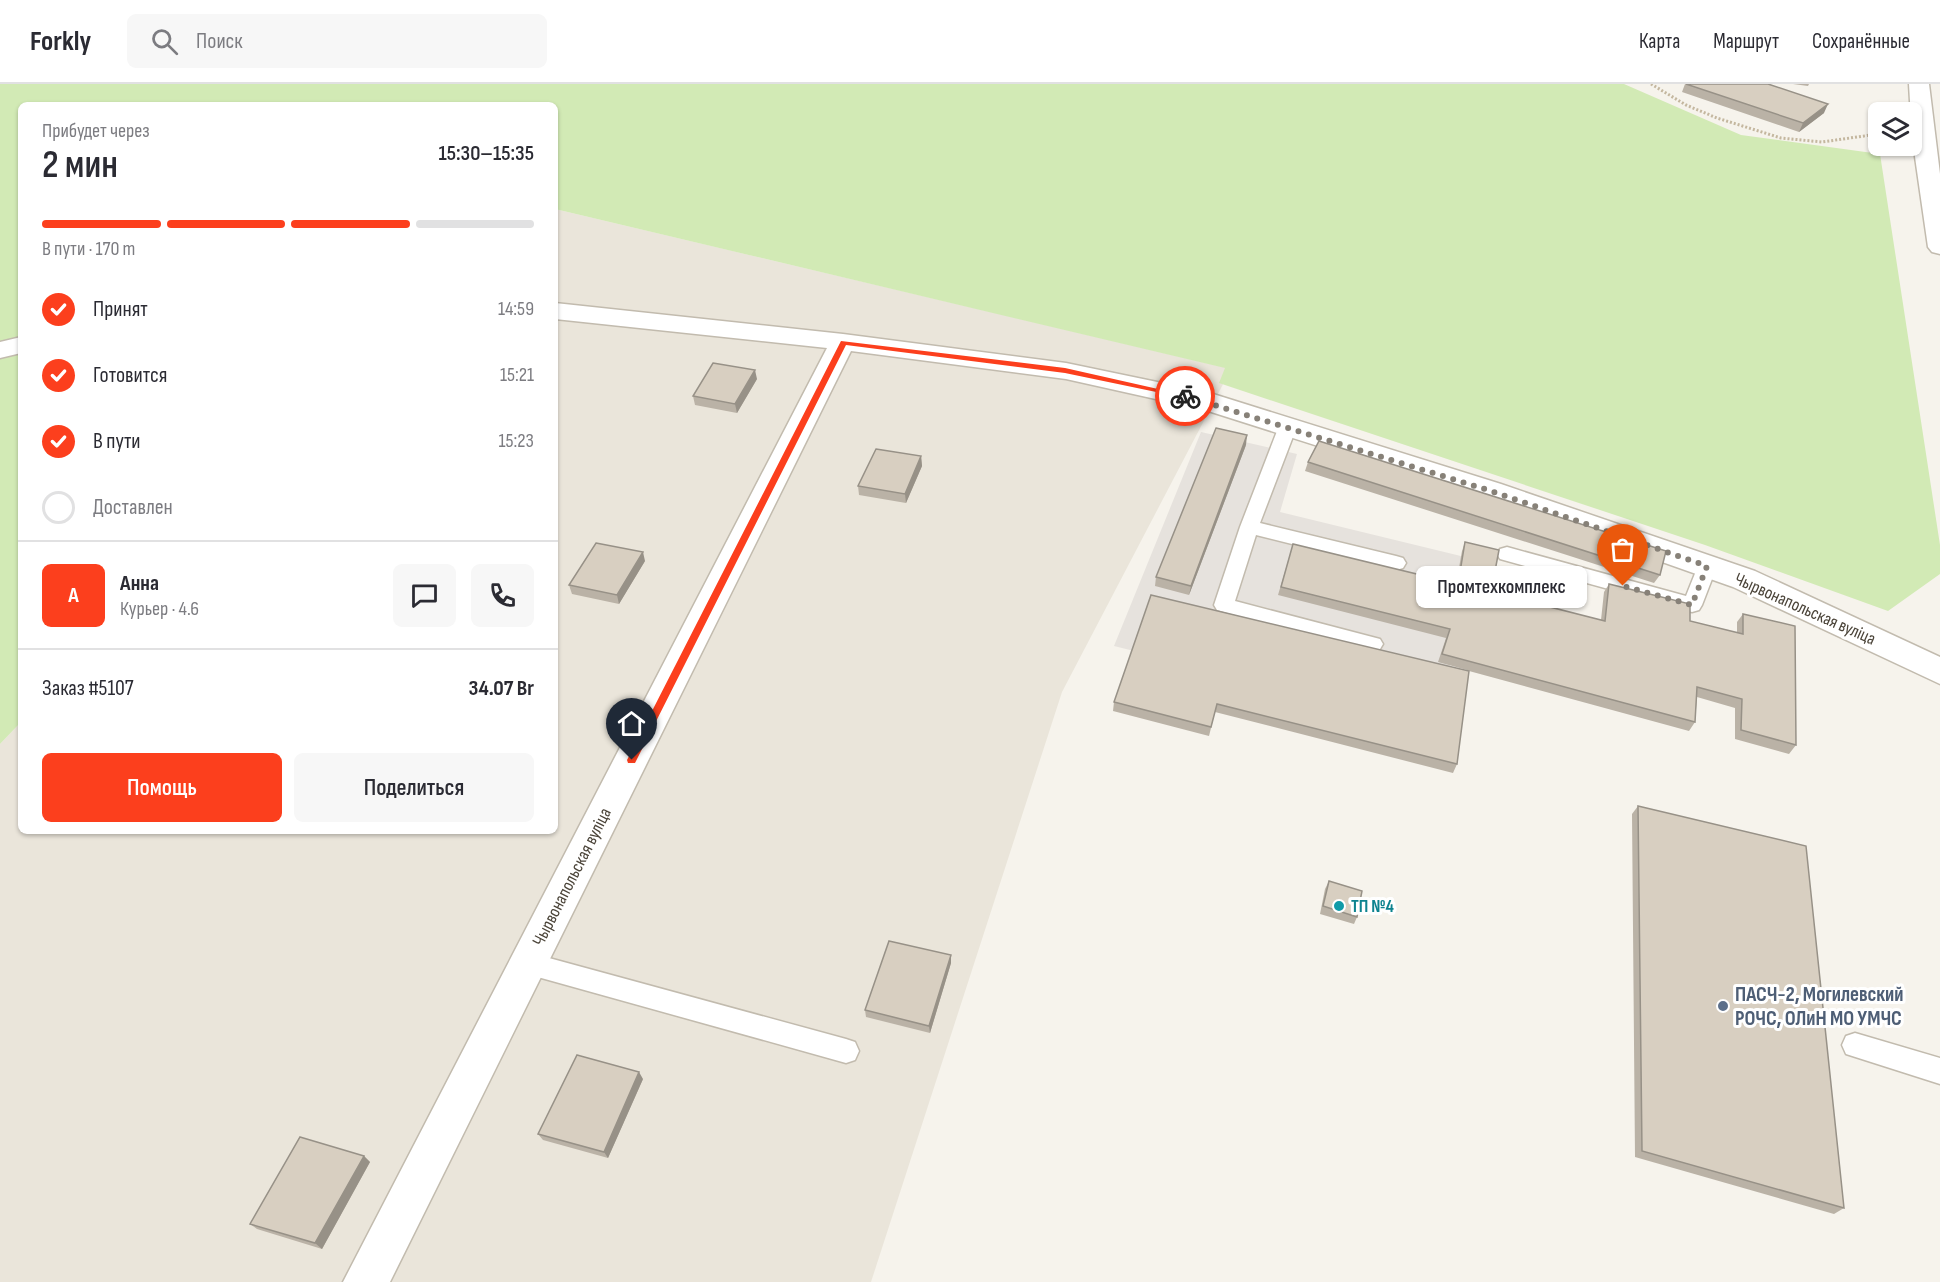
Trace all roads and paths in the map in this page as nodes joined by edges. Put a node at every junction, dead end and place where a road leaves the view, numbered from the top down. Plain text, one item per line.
1 (1652, 84) edge
2 (1919, 84) edge
3 (1868, 133) edge
4 (1940, 247) edge
5 (558, 311) edge
6 (843, 342) junction
7 (18, 346) edge
8 (0, 350) edge
9 (1288, 426) junction
10 (1249, 527) junction
11 (1507, 554) dead end
12 (1396, 563) dead end
13 (1707, 566) junction
14 (1373, 644) dead end
15 (1940, 671) edge
16 (527, 963) junction
17 (1855, 1045) dead end
18 (846, 1051) dead end
19 (1940, 1071) edge
20 (366, 1282) edge

1 - 3 path
2 - 4 street
5 - 6 street
6 - 9 street, Чырвонапольская вуліца
6 - 16 street, Чырвонапольская вуліца
7 - 8 street
9 - 10 lane
9 - 13 street, Чырвонапольская вуліца
10 - 12 lane
10 - 14 lane
11 - 13 lane
13 - 15 street, Чырвонапольская вуліца
16 - 18 lane
16 - 20 street, Чырвонапольская вуліца
17 - 19 lane

